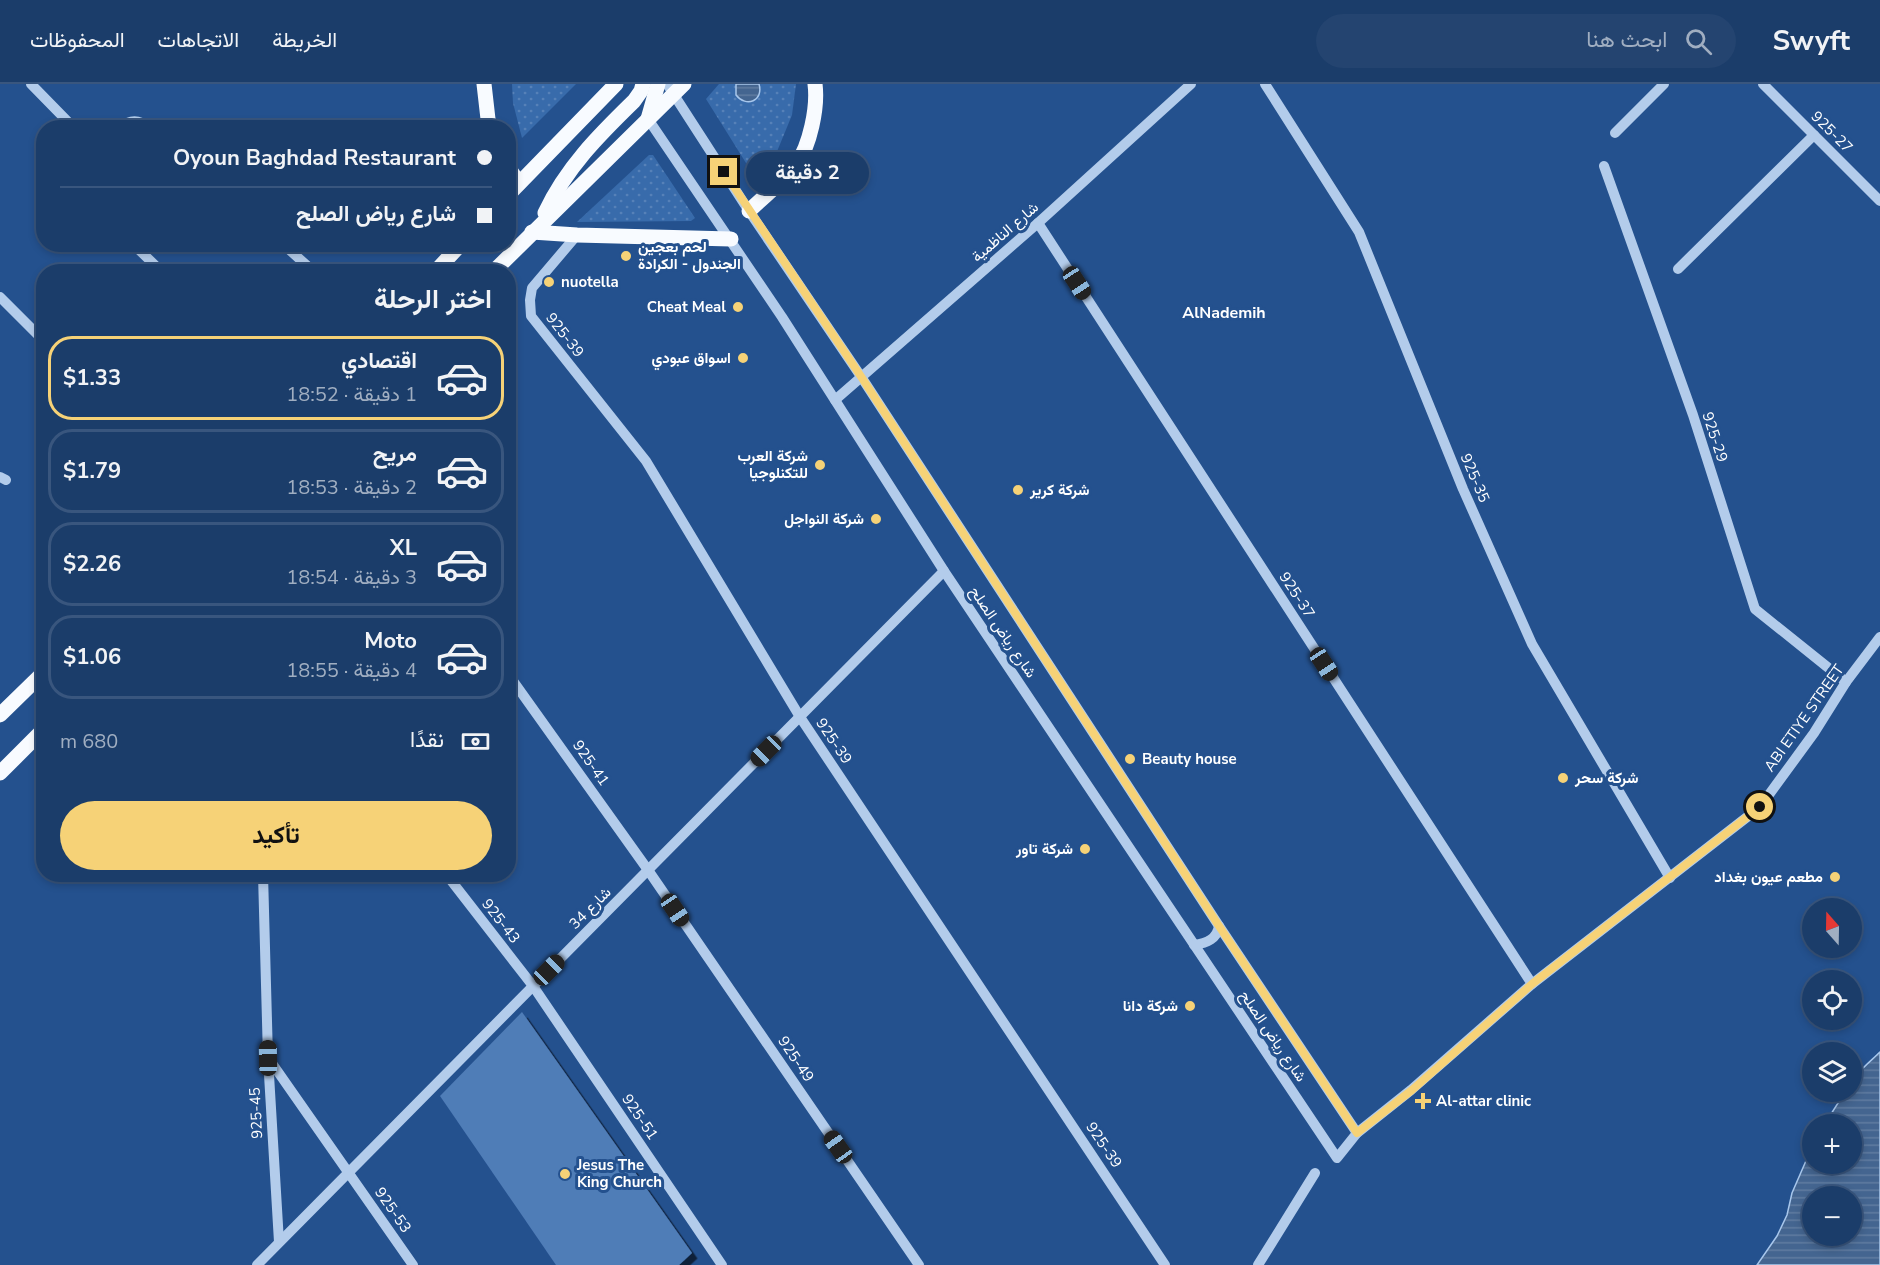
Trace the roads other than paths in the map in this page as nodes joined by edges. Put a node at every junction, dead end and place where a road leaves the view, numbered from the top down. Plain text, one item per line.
1 (31, 84) edge
2 (484, 84) edge
3 (616, 84) edge
4 (643, 84) edge
5 (658, 84) edge
6 (815, 84) edge
7 (1191, 84) edge
8 (1265, 84) edge
9 (1664, 84) edge
10 (1763, 84) edge
11 (675, 87) edge
12 (594, 106) junction
13 (648, 119) junction
14 (66, 120) edge
15 (488, 120) edge
16 (614, 120) junction
17 (1615, 133) dead end
18 (1814, 135) junction
19 (1604, 166) dead end
20 (516, 187) edge
21 (1880, 201) edge
22 (749, 211) junction
23 (1038, 223) junction
24 (537, 227) junction
25 (577, 236) junction
26 (730, 239) junction
27 (516, 248) edge
28 (142, 252) edge
29 (292, 252) edge
30 (454, 252) edge
31 (513, 252) edge
32 (154, 264) edge
33 (305, 264) edge
34 (442, 264) edge
35 (501, 264) edge
36 (1678, 269) dead end
37 (0, 297) edge
38 (36, 333) edge
39 (862, 378) junction
40 (835, 400) junction
41 (945, 572) junction
42 (1880, 637) edge
43 (36, 680) edge
44 (1846, 682) junction
45 (516, 685) edge
46 (0, 715) edge
47 (800, 717) junction
48 (36, 737) edge
49 (0, 773) edge
50 (648, 870) junction
51 (1670, 878) junction
52 (263, 882) edge
53 (452, 882) edge
54 (1219, 926) junction
55 (1194, 945) junction
56 (1532, 984) junction
57 (533, 986) junction
58 (268, 1058) junction
59 (1357, 1133) junction
60 (1337, 1158) joint
61 (348, 1173) junction
62 (1315, 1173) dead end
63 (279, 1242) junction
64 (256, 1265) edge
65 (413, 1265) edge
66 (722, 1265) edge
67 (919, 1265) edge
68 (1166, 1265) edge
69 (1258, 1265) edge

1 - 14 street
2 - 15 main road
3 - 12 main road
4 - 16 main road
5 - 13 main road
6 - 22 main road
7 - 23 street, شارع الناظمية
8 - 51 street, 925-35
9 - 17 street
10 - 18 street, 925-27
11 - 13 main road
11 - 22 street, شارع رياض الصلح
12 - 16 main road
12 - 20 main road
13 - 24 main road
13 - 26 street, شارع رياض الصلح
16 - 24 main road
18 - 21 street, 925-27
18 - 36 street
19 - 44 street, 925-29
22 - 39 street, شارع رياض الصلح
23 - 39 street, شارع الناظمية
23 - 56 street, 925-37
24 - 25 main road
24 - 27 main road
25 - 26 main road
25 - 47 street, 925-39
26 - 40 street, شارع رياض الصلح
28 - 32 street
29 - 33 street
30 - 34 main road
31 - 35 main road
37 - 38 street
39 - 40 street, شارع الناظمية
39 - 54 street, شارع رياض الصلح
40 - 41 street, شارع رياض الصلح
41 - 47 street, شارع 34
41 - 55 street, شارع رياض الصلح
42 - 44 street, ABI ETIYE STREET
43 - 46 main road
44 - 51 street, ABI ETIYE STREET
45 - 50 street, 925-41
47 - 50 street, شارع 34
47 - 68 street, 925-39
48 - 49 main road
50 - 57 street, شارع 34
50 - 67 street, 925-49
51 - 56 street, ABI ETIYE STREET
52 - 58 street, 925-45
53 - 57 street, 925-43
54 - 55 street
54 - 59 street, شارع رياض الصلح
55 - 60 street, شارع رياض الصلح
56 - 59 street, ABI ETIYE STREET
57 - 61 street, شارع 34
57 - 66 street, 925-51
58 - 61 street, 925-53
58 - 63 street, 925-45
59 - 60 street, ABI ETIYE STREET
61 - 63 street, شارع 34
61 - 65 street, 925-53
62 - 69 street
63 - 64 street, شارع 34

